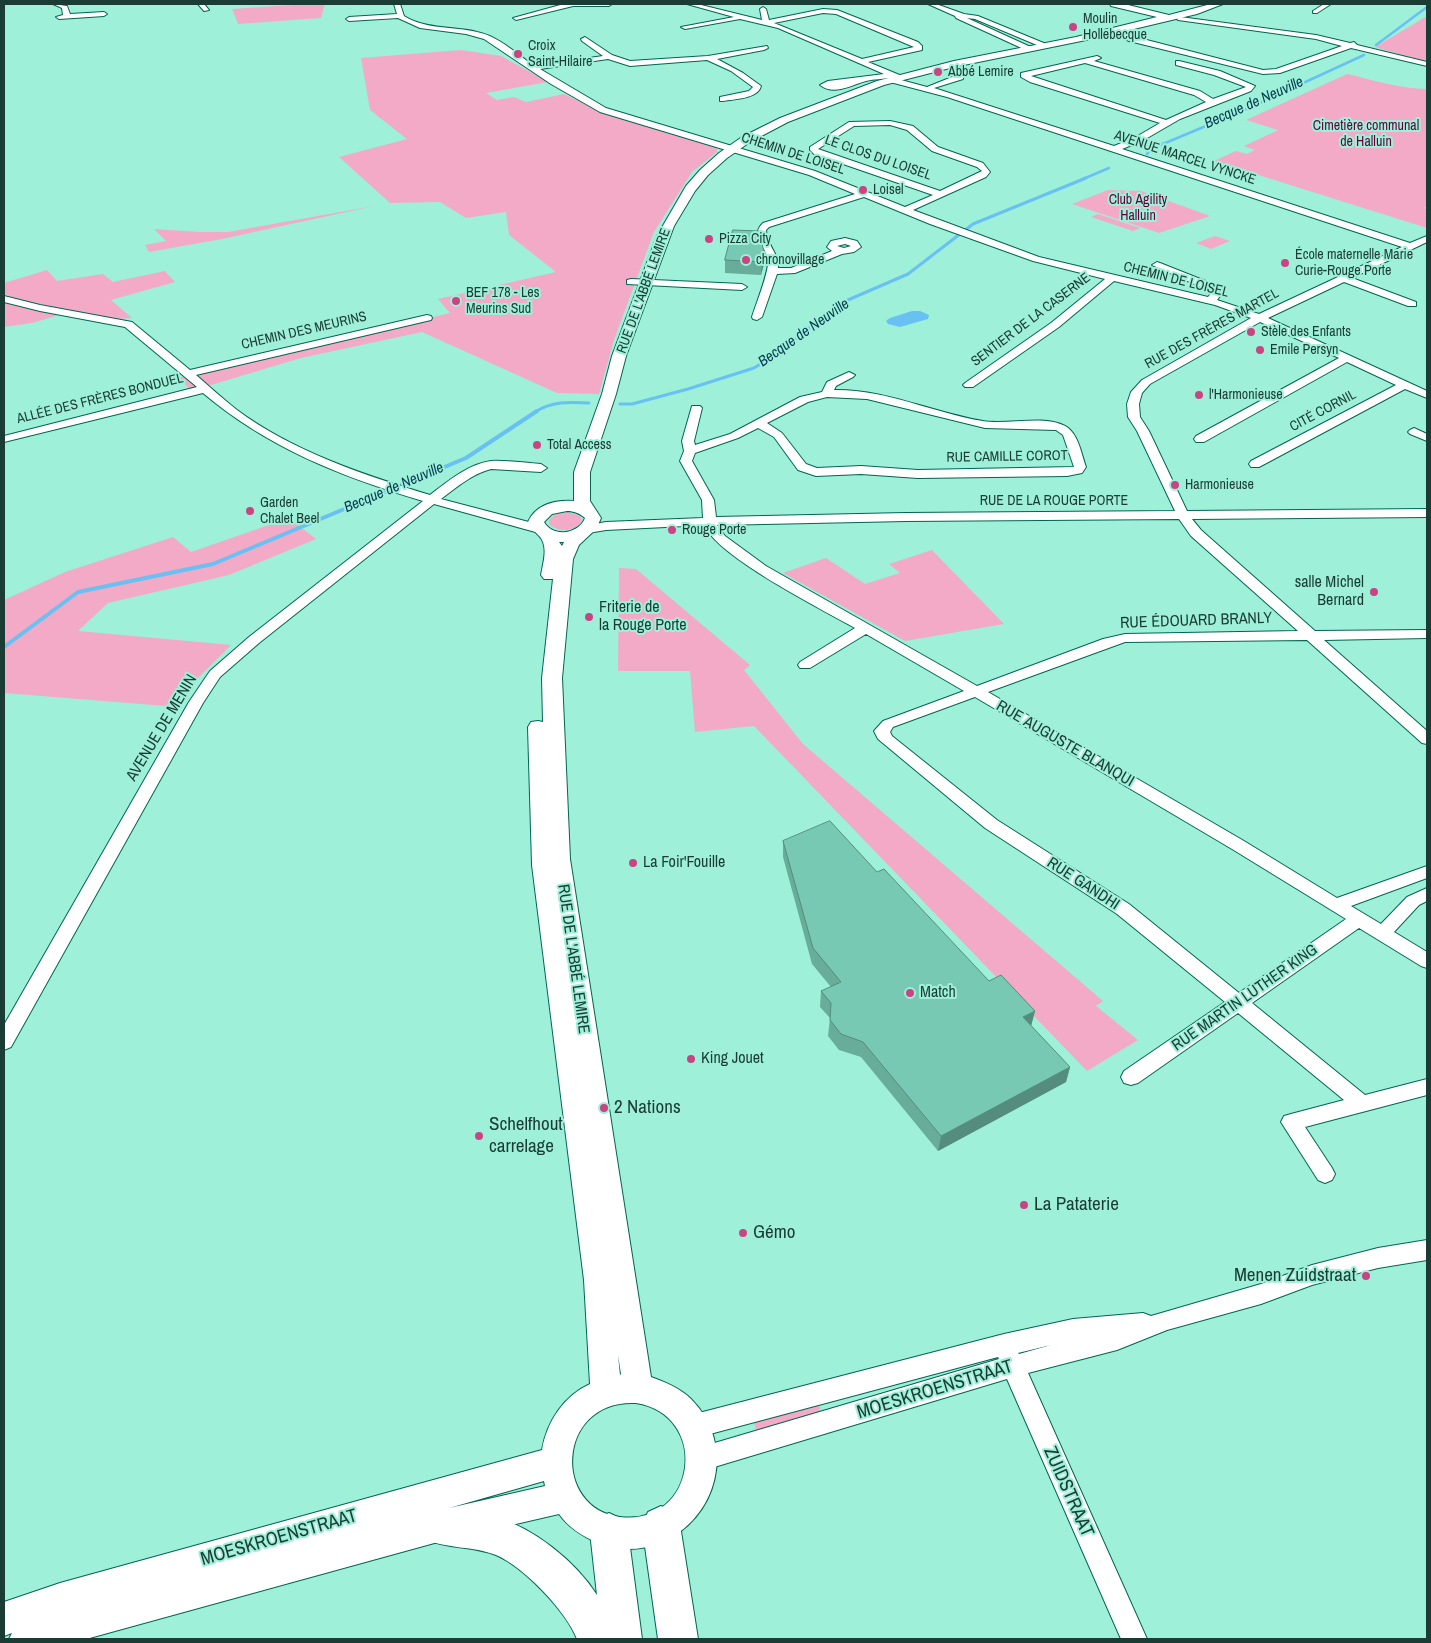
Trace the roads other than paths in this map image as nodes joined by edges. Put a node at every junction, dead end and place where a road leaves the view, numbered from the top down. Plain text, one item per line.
1 (56, 4) edge
2 (201, 4) edge
3 (397, 4) edge
4 (573, 4) edge
5 (609, 4) edge
6 (690, 4) edge
7 (931, 4) edge
8 (1114, 4) edge
9 (1218, 4) edge
10 (1222, 4) edge
11 (1328, 4) edge
12 (763, 9) dead end
13 (1134, 9) junction
14 (206, 10) dead end
15 (1315, 12) dead end
16 (1202, 13) junction
17 (104, 14) dead end
18 (67, 16) junction
19 (400, 16) junction
20 (962, 16) junction
21 (58, 17) dead end
22 (516, 18) dead end
23 (746, 18) junction
24 (1176, 18) junction
25 (349, 19) dead end
26 (766, 22) junction
27 (1149, 23) junction
28 (1222, 24) junction
29 (685, 27) dead end
30 (1114, 32) junction
31 (585, 39) dead end
32 (1354, 44) junction
33 (1034, 45) junction
34 (764, 48) dead end
35 (1106, 56) dead end
36 (609, 57) junction
37 (708, 58) junction
38 (1086, 61) junction
39 (860, 62) junction
40 (1179, 63) dead end
41 (1427, 64) edge
42 (533, 68) junction
43 (910, 75) junction
44 (960, 77) dead end
45 (895, 78) junction
46 (865, 79) dead end
47 (931, 86) junction
48 (950, 95) junction
49 (723, 99) dead end
50 (1212, 102) junction
51 (1168, 123) junction
52 (1114, 149) junction
53 (736, 150) junction
54 (864, 194) junction
55 (940, 194) junction
56 (904, 211) junction
57 (1421, 243) edge
58 (840, 251) dead end
59 (1157, 265) dead end
60 (773, 271) junction
61 (1344, 278) junction
62 (1110, 279) junction
63 (631, 282) dead end
64 (650, 283) junction
65 (742, 287) dead end
66 (4, 299) edge
67 (1210, 301) junction
68 (1412, 304) dead end
69 (757, 317) dead end
70 (427, 318) dead end
71 (1259, 318) junction
72 (1348, 357) junction
73 (188, 374) junction
74 (849, 375) dead end
75 (1427, 384) edge
76 (969, 385) dead end
77 (1410, 387) junction
78 (204, 389) junction
79 (826, 394) junction
80 (1427, 395) edge
81 (696, 408) dead end
82 (758, 423) junction
83 (1414, 432) dead end
84 (1427, 438) edge
85 (4, 439) edge
86 (1200, 439) dead end
87 (690, 451) junction
88 (1256, 464) dead end
89 (541, 468) dead end
90 (582, 472) junction
91 (432, 500) junction
92 (550, 509) junction
93 (473, 511) junction
94 (1427, 513) edge
95 (1184, 515) junction
96 (586, 521) junction
97 (710, 522) junction
98 (543, 531) junction
99 (866, 628) junction
100 (1427, 634) edge
101 (1309, 636) junction
102 (805, 666) dead end
103 (974, 691) junction
104 (1427, 739) edge
105 (1427, 872) edge
106 (1427, 894) edge
107 (1336, 905) junction
108 (1359, 919) junction
109 (1383, 934) junction
110 (1427, 961) edge
111 (1239, 1003) junction
112 (4, 1042) edge
113 (1131, 1077) dead end
114 (1427, 1087) edge
115 (1363, 1104) junction
116 (1325, 1174) dead end
117 (1427, 1250) edge
118 (1008, 1355) junction
119 (638, 1388) junction
120 (606, 1393) junction
121 (694, 1426) junction
122 (702, 1459) junction
123 (556, 1462) junction
124 (564, 1497) junction
125 (661, 1525) junction
126 (438, 1526) junction
127 (609, 1532) junction
128 (4, 1619) edge
129 (59, 1623) edge
130 (26, 1639) edge
131 (597, 1639) edge
132 (622, 1639) edge
133 (678, 1639) edge
134 (1134, 1639) edge

1 - 18 street
2 - 14 street
3 - 19 street
4 - 5 street
4 - 22 street
6 - 23 street
7 - 20 street
8 - 13 main road
9 - 24 main road
10 - 16 main road
11 - 15 street
12 - 26 street
13 - 24 main road
13 - 27 main road
16 - 24 main road
16 - 28 street
17 - 18 street
18 - 21 street
19 - 25 street
19 - 42 street, CHEMIN DE LOISEL
20 - 33 street
20 - 33 street
23 - 26 street
23 - 29 street
24 - 27 main road, RUE DE L'ABBÉ LEMIRE
24 - 28 street
24 - 30 main road, RUE DE L'ABBÉ LEMIRE
26 - 39 street
26 - 39 street
27 - 30 main road, RUE DE L'ABBÉ LEMIRE
28 - 32 street
30 - 32 street
30 - 33 main road, RUE DE L'ABBÉ LEMIRE
31 - 36 street
32 - 41 street
33 - 43 main road, RUE DE L'ABBÉ LEMIRE
34 - 37 street
35 - 38 street
36 - 37 street
36 - 42 street
37 - 49 street
38 - 50 street
38 - 51 street
39 - 45 street
40 - 50 street
42 - 53 street, CHEMIN DE LOISEL
43 - 45 main road, RUE DE L'ABBÉ LEMIRE
43 - 47 street, AVENUE MARCEL VYNCKE
44 - 47 street
45 - 46 street
45 - 48 street, AVENUE MARCEL VYNCKE
45 - 53 main road, RUE DE L'ABBÉ LEMIRE
47 - 48 street, AVENUE MARCEL VYNCKE
48 - 52 street, AVENUE MARCEL VYNCKE
50 - 51 street
51 - 52 street
52 - 57 street, AVENUE MARCEL VYNCKE
53 - 54 street, CHEMIN DE LOISEL
53 - 64 main road, RUE DE L'ABBÉ LEMIRE
54 - 56 street, CHEMIN DE LOISEL
54 - 60 street
55 - 55 street, LE CLOS DU LOISEL
55 - 56 street, LE CLOS DU LOISEL
56 - 62 street, CHEMIN DE LOISEL
57 - 61 street, RUE DES FRÈRES MARTEL
58 - 60 street
59 - 67 street
60 - 69 street
61 - 68 street
61 - 71 street, RUE DES FRÈRES MARTEL
62 - 67 street, CHEMIN DE LOISEL
62 - 76 street, SENTIER DE LA CASERNE
63 - 64 street
64 - 65 street
64 - 90 main road, RUE DE L'ABBÉ LEMIRE
66 - 73 street
67 - 71 street, CHEMIN DE LOISEL
70 - 73 street, CHEMIN DES MEURINS
71 - 72 street, CHEMIN DE LOISEL
71 - 95 street, RUE DES FRÈRES MARTEL
72 - 77 street, CHEMIN DE LOISEL
72 - 86 street
73 - 78 street
74 - 79 street
75 - 77 street
77 - 80 street, CHEMIN DE LOISEL
77 - 88 street, CITÉ CORNIL
78 - 85 street, ALLÉE DES FRÈRES BONDUEL
78 - 91 street
79 - 82 street
79 - 82 street, RUE CAMILLE COROT
81 - 87 street
82 - 87 street
83 - 84 street
87 - 97 street
89 - 91 street, AVENUE DE MENIN
90 - 92 main road, RUE DE L'ABBÉ LEMIRE
90 - 96 main road, RUE DE L'ABBÉ LEMIRE
91 - 93 street
91 - 112 street, AVENUE DE MENIN
92 - 93 street
92 - 96 main road
92 - 98 main road, RUE DE L'ABBÉ LEMIRE
93 - 98 street
94 - 95 street, RUE DE LA ROUGE PORTE
95 - 97 street, RUE DE LA ROUGE PORTE
95 - 101 street, RUE DES FRÈRES MARTEL
96 - 97 street, RUE DE LA ROUGE PORTE
96 - 98 main road
96 - 119 main road, RUE DE L'ABBÉ LEMIRE
97 - 99 street, RUE AUGUSTE BLANQUI
98 - 120 main road, RUE DE L'ABBÉ LEMIRE
99 - 102 street
99 - 103 street, RUE AUGUSTE BLANQUI
100 - 101 street, RUE ÉDOUARD BRANLY
101 - 103 street, RUE ÉDOUARD BRANLY
101 - 104 street, RUE DES FRÈRES MARTEL
103 - 107 street, RUE AUGUSTE BLANQUI
103 - 111 street, RUE GANDHI
105 - 107 street
106 - 109 street
107 - 108 street, RUE AUGUSTE BLANQUI
108 - 109 street, RUE AUGUSTE BLANQUI
108 - 111 street, RUE MARTIN LUTHER KING
109 - 110 street, RUE AUGUSTE BLANQUI
111 - 113 street, RUE MARTIN LUTHER KING
111 - 115 street, RUE GANDHI
114 - 115 street
115 - 116 street
117 - 118 street, MOESKROENSTRAAT
118 - 121 street, MOESKROENSTRAAT
118 - 122 street, MOESKROENSTRAAT
118 - 134 street, ZUIDSTRAAT
119 - 120 main road
119 - 121 main road
120 - 123 main road
121 - 122 main road
122 - 125 main road
123 - 124 main road
123 - 129 main road, MOESKROENSTRAAT
124 - 126 main road, MOESKROENSTRAAT
124 - 127 main road
125 - 127 main road
125 - 133 highway
126 - 129 main road, MOESKROENSTRAAT
126 - 131 highway
127 - 132 highway
128 - 129 main road, MOESKROENSTRAAT
129 - 130 main road, MOESKROENSTRAAT

